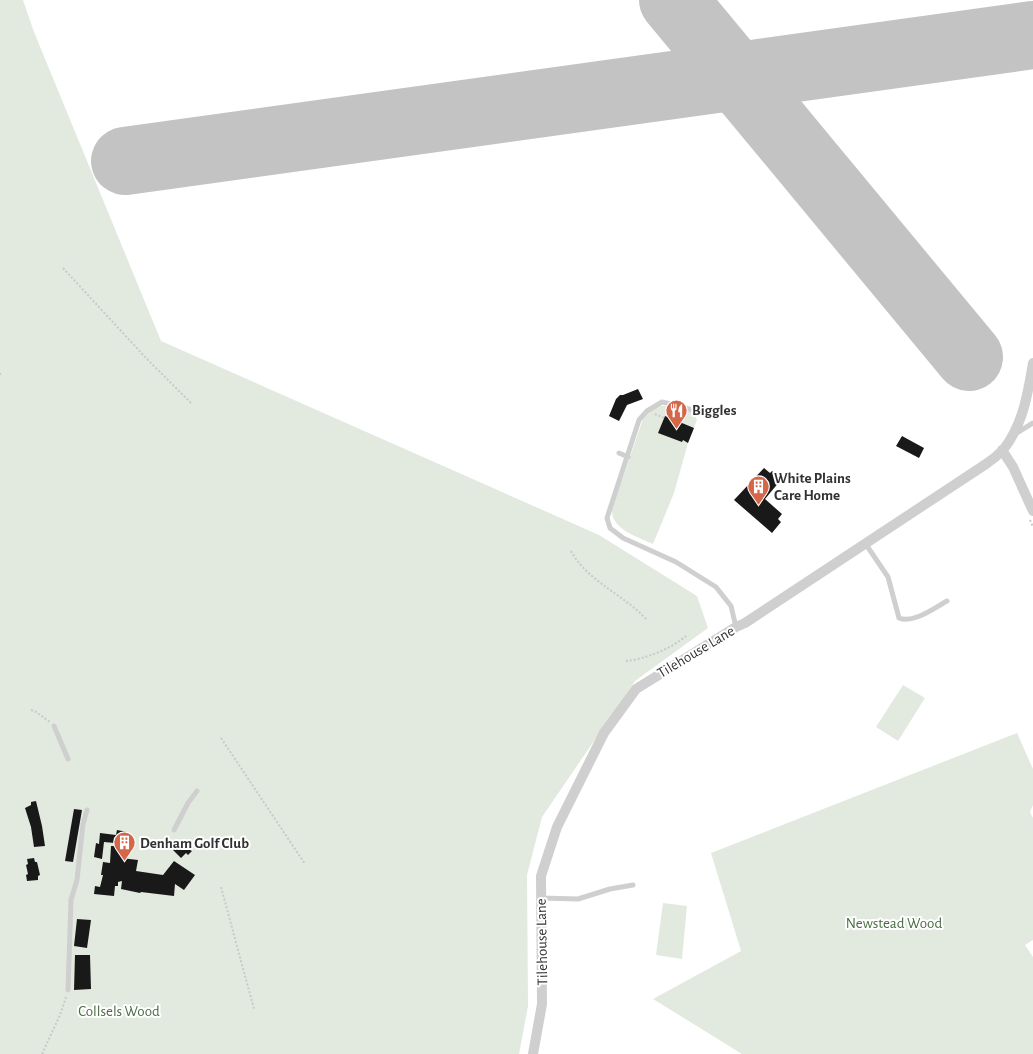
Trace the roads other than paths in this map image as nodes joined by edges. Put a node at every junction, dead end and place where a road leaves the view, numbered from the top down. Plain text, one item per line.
1 (1033, 363) edge
2 (709, 417) dead end
3 (1033, 423) edge
4 (1012, 435) junction
5 (1002, 450) junction
6 (620, 453) dead end
7 (628, 457) junction
8 (1033, 511) edge
9 (865, 543) junction
10 (947, 601) dead end
11 (736, 627) junction
12 (54, 726) road end
13 (68, 759) dead end
14 (196, 791) dead end
15 (87, 810) dead end
16 (174, 830) dead end
17 (633, 885) dead end
18 (541, 898) junction
19 (68, 990) road end
20 (533, 1054) edge

1 - 4 street, Tilehouse Lane
2 - 7 lane
3 - 4 lane
4 - 5 street, Tilehouse Lane
5 - 8 street
5 - 9 street, Tilehouse Lane
6 - 7 lane
7 - 11 lane
9 - 10 lane
9 - 11 street, Tilehouse Lane
11 - 18 street, Tilehouse Lane
12 - 13 lane
14 - 16 lane
15 - 19 lane
17 - 18 lane
18 - 20 street, Tilehouse Lane

